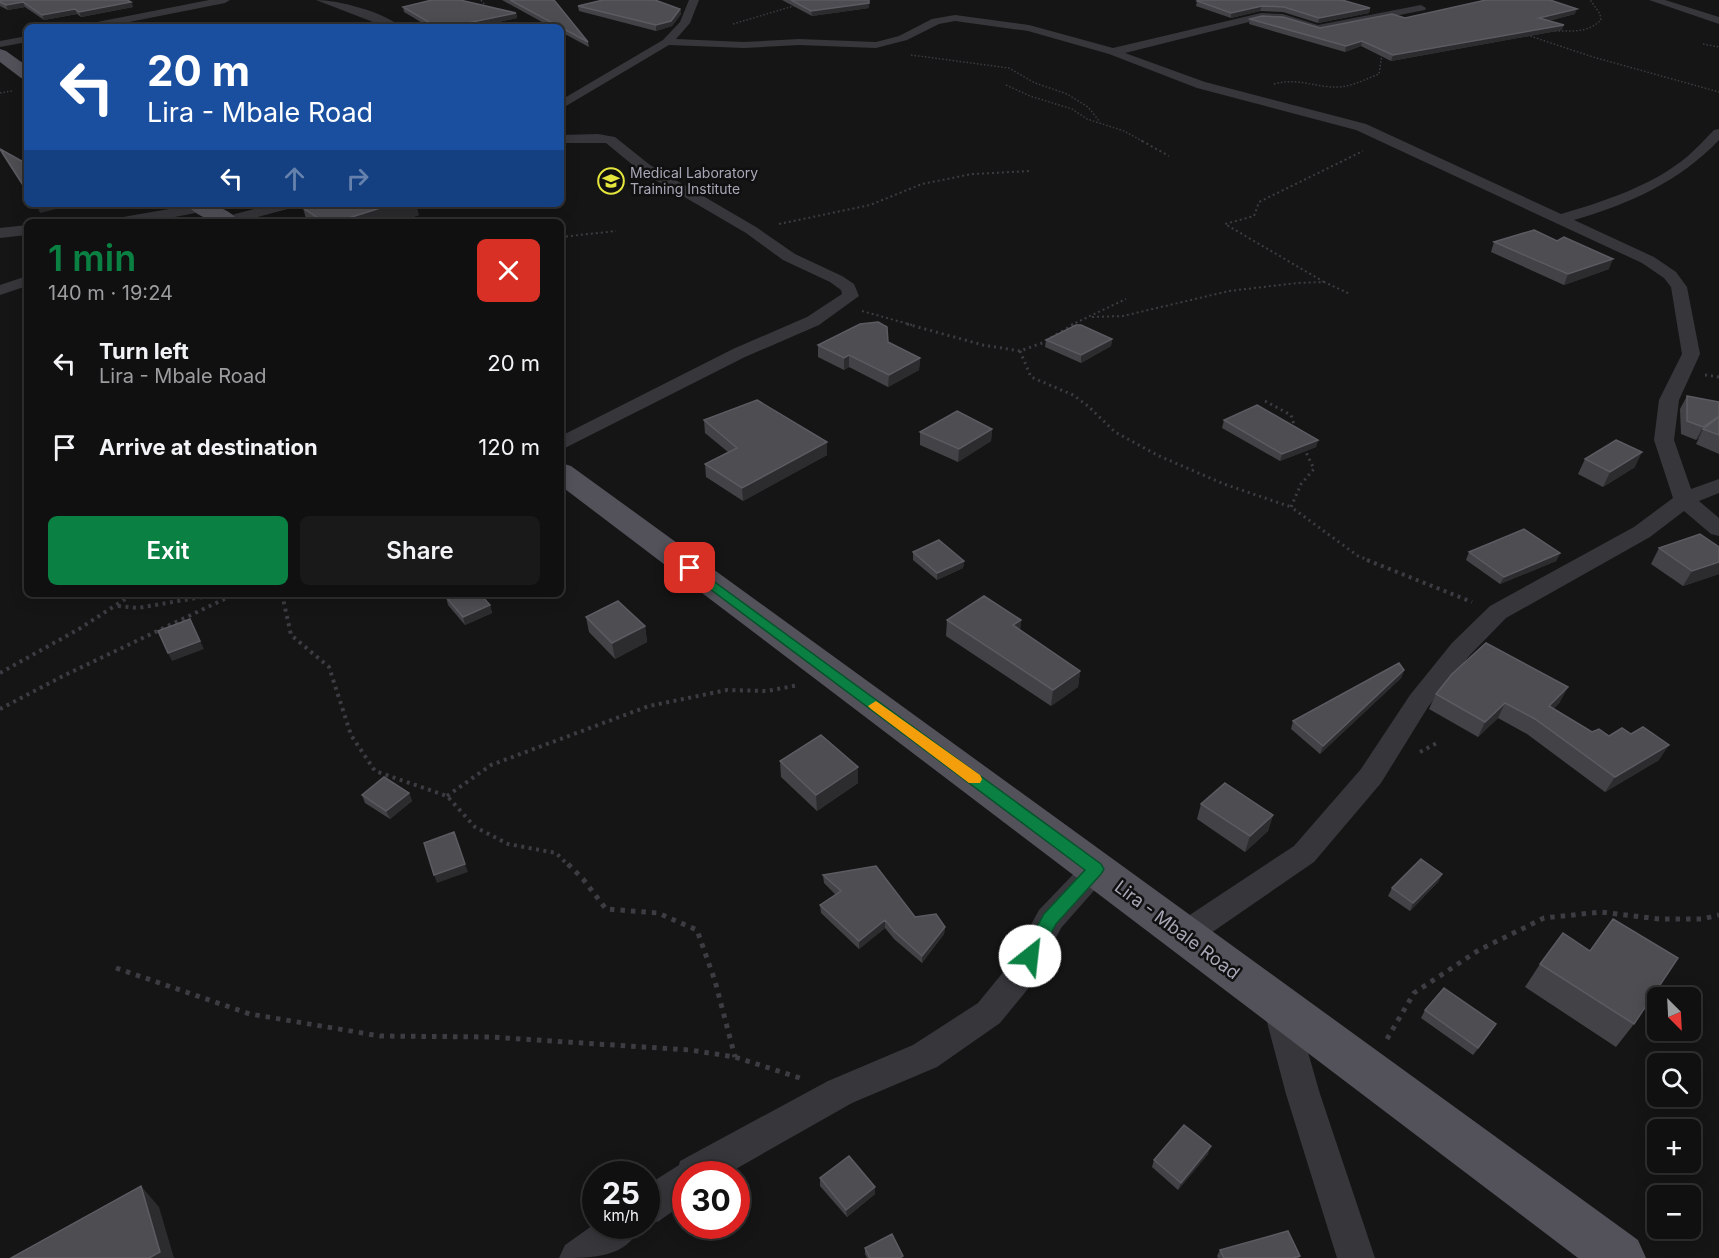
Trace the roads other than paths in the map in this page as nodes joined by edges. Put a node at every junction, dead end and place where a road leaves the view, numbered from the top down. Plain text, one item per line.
1 (225, 0) edge
2 (321, 0) edge
3 (1654, 0) edge
4 (687, 6) edge
5 (1421, 8) dead end
6 (1719, 21) edge
7 (98, 24) edge
8 (388, 24) edge
9 (24, 40) edge
10 (667, 42) junction
11 (0, 44) edge
12 (1113, 52) junction
13 (0, 54) edge
14 (24, 72) edge
15 (564, 103) edge
16 (1719, 133) edge
17 (564, 139) edge
18 (194, 207) edge
19 (201, 207) edge
20 (279, 207) edge
21 (137, 219) edge
22 (222, 219) edge
23 (233, 219) edge
24 (1561, 219) junction
25 (24, 230) edge
26 (0, 232) edge
27 (24, 282) edge
28 (0, 290) edge
29 (564, 442) edge
30 (564, 474) edge
31 (1719, 485) edge
32 (1684, 500) junction
33 (1719, 529) edge
34 (1096, 869) junction
35 (1184, 934) junction
36 (1278, 1004) junction
37 (716, 1161) edge
38 (605, 1239) edge
39 (578, 1258) edge
40 (1356, 1258) edge
41 (1620, 1258) edge

1 - 7 street
2 - 8 street
3 - 6 street
4 - 10 street
5 - 12 street
9 - 11 street
10 - 12 street
10 - 15 street
12 - 24 street
13 - 14 main road
16 - 24 street
17 - 29 street
18 - 21 street
19 - 22 main road
20 - 23 street
24 - 32 street
25 - 26 street
27 - 28 street
30 - 34 main road, Lira - Mbale Road
31 - 32 street
32 - 33 street
32 - 35 street
34 - 35 main road, Lira - Mbale Road
34 - 37 street
35 - 36 main road, Lira - Mbale Road
36 - 40 street
36 - 41 main road, Lira - Mbale Road
38 - 39 street

